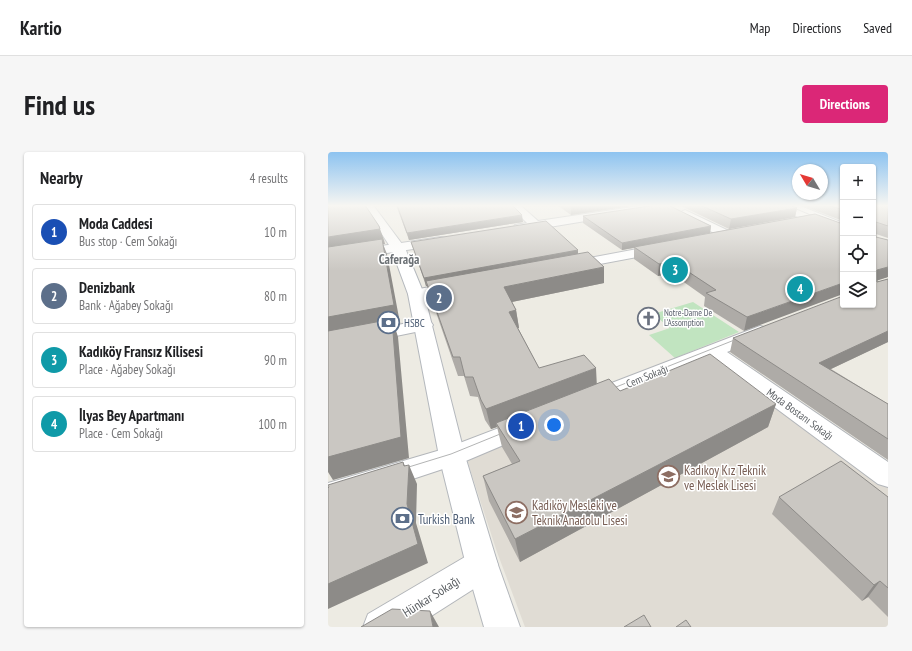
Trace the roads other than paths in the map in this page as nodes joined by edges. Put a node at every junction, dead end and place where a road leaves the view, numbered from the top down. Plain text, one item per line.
1 (381, 227) edge
2 (521, 227) edge
3 (712, 227) edge
4 (504, 230) edge
5 (742, 232) edge
6 (727, 235) junction
7 (451, 239) edge
8 (707, 239) edge
9 (678, 245) edge
10 (398, 248) junction
11 (328, 258) edge
12 (555, 268) edge
13 (470, 284) edge
14 (416, 294) junction
15 (424, 325) junction
16 (777, 325) edge
17 (328, 344) edge
18 (712, 351) junction
19 (573, 406) edge
20 (544, 418) edge
21 (452, 456) junction
22 (888, 476) edge
23 (328, 495) edge
24 (482, 565) junction
25 (381, 627) edge
26 (502, 627) edge

1 - 10 street
2 - 4 street
3 - 6 street
5 - 6 street
6 - 8 street
7 - 10 street
9 - 12 street
10 - 11 street
10 - 14 street
13 - 14 street
14 - 15 street
15 - 17 street
15 - 21 street
16 - 18 street, Cem Sokağı
18 - 19 street, Cem Sokağı
18 - 22 street, Moda Bostanı Sokağı
20 - 21 street
21 - 23 street
21 - 24 street
24 - 25 street, Hünkar Sokağı
24 - 26 street

